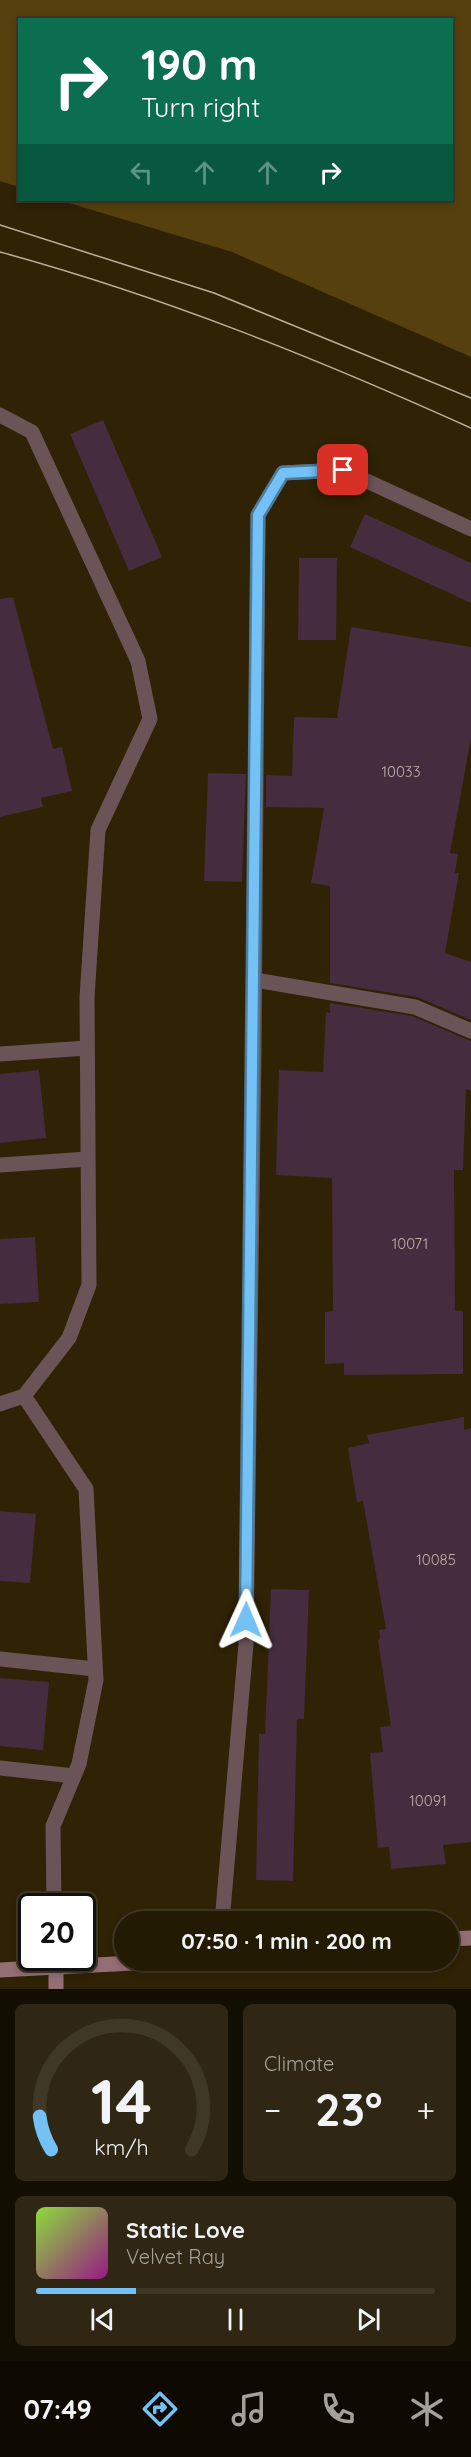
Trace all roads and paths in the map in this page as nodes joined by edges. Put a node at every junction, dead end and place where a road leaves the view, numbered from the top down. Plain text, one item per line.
1 (0, 415) edge
2 (471, 529) edge
3 (255, 980) junction
4 (471, 1032) edge
5 (87, 1048) junction
6 (0, 1054) edge
7 (88, 1159) junction
8 (0, 1165) edge
9 (24, 1396) junction
10 (0, 1404) edge
11 (0, 1659) edge
12 (95, 1669) junction
13 (0, 1768) edge
14 (74, 1776) junction
15 (54, 1893) edge
16 (223, 1911) edge
17 (96, 1962) edge
18 (114, 1962) edge
19 (18, 1968) edge
20 (0, 1970) edge
21 (56, 1971) edge
22 (56, 1989) edge

1 - 5 lane
2 - 3 lane
3 - 4 lane
3 - 16 lane
5 - 6 lane
5 - 7 lane
7 - 8 lane
7 - 9 lane
9 - 10 lane
9 - 12 lane
11 - 12 lane
12 - 14 lane
13 - 14 lane
14 - 15 lane
17 - 18 main road
19 - 20 main road
21 - 22 main road

